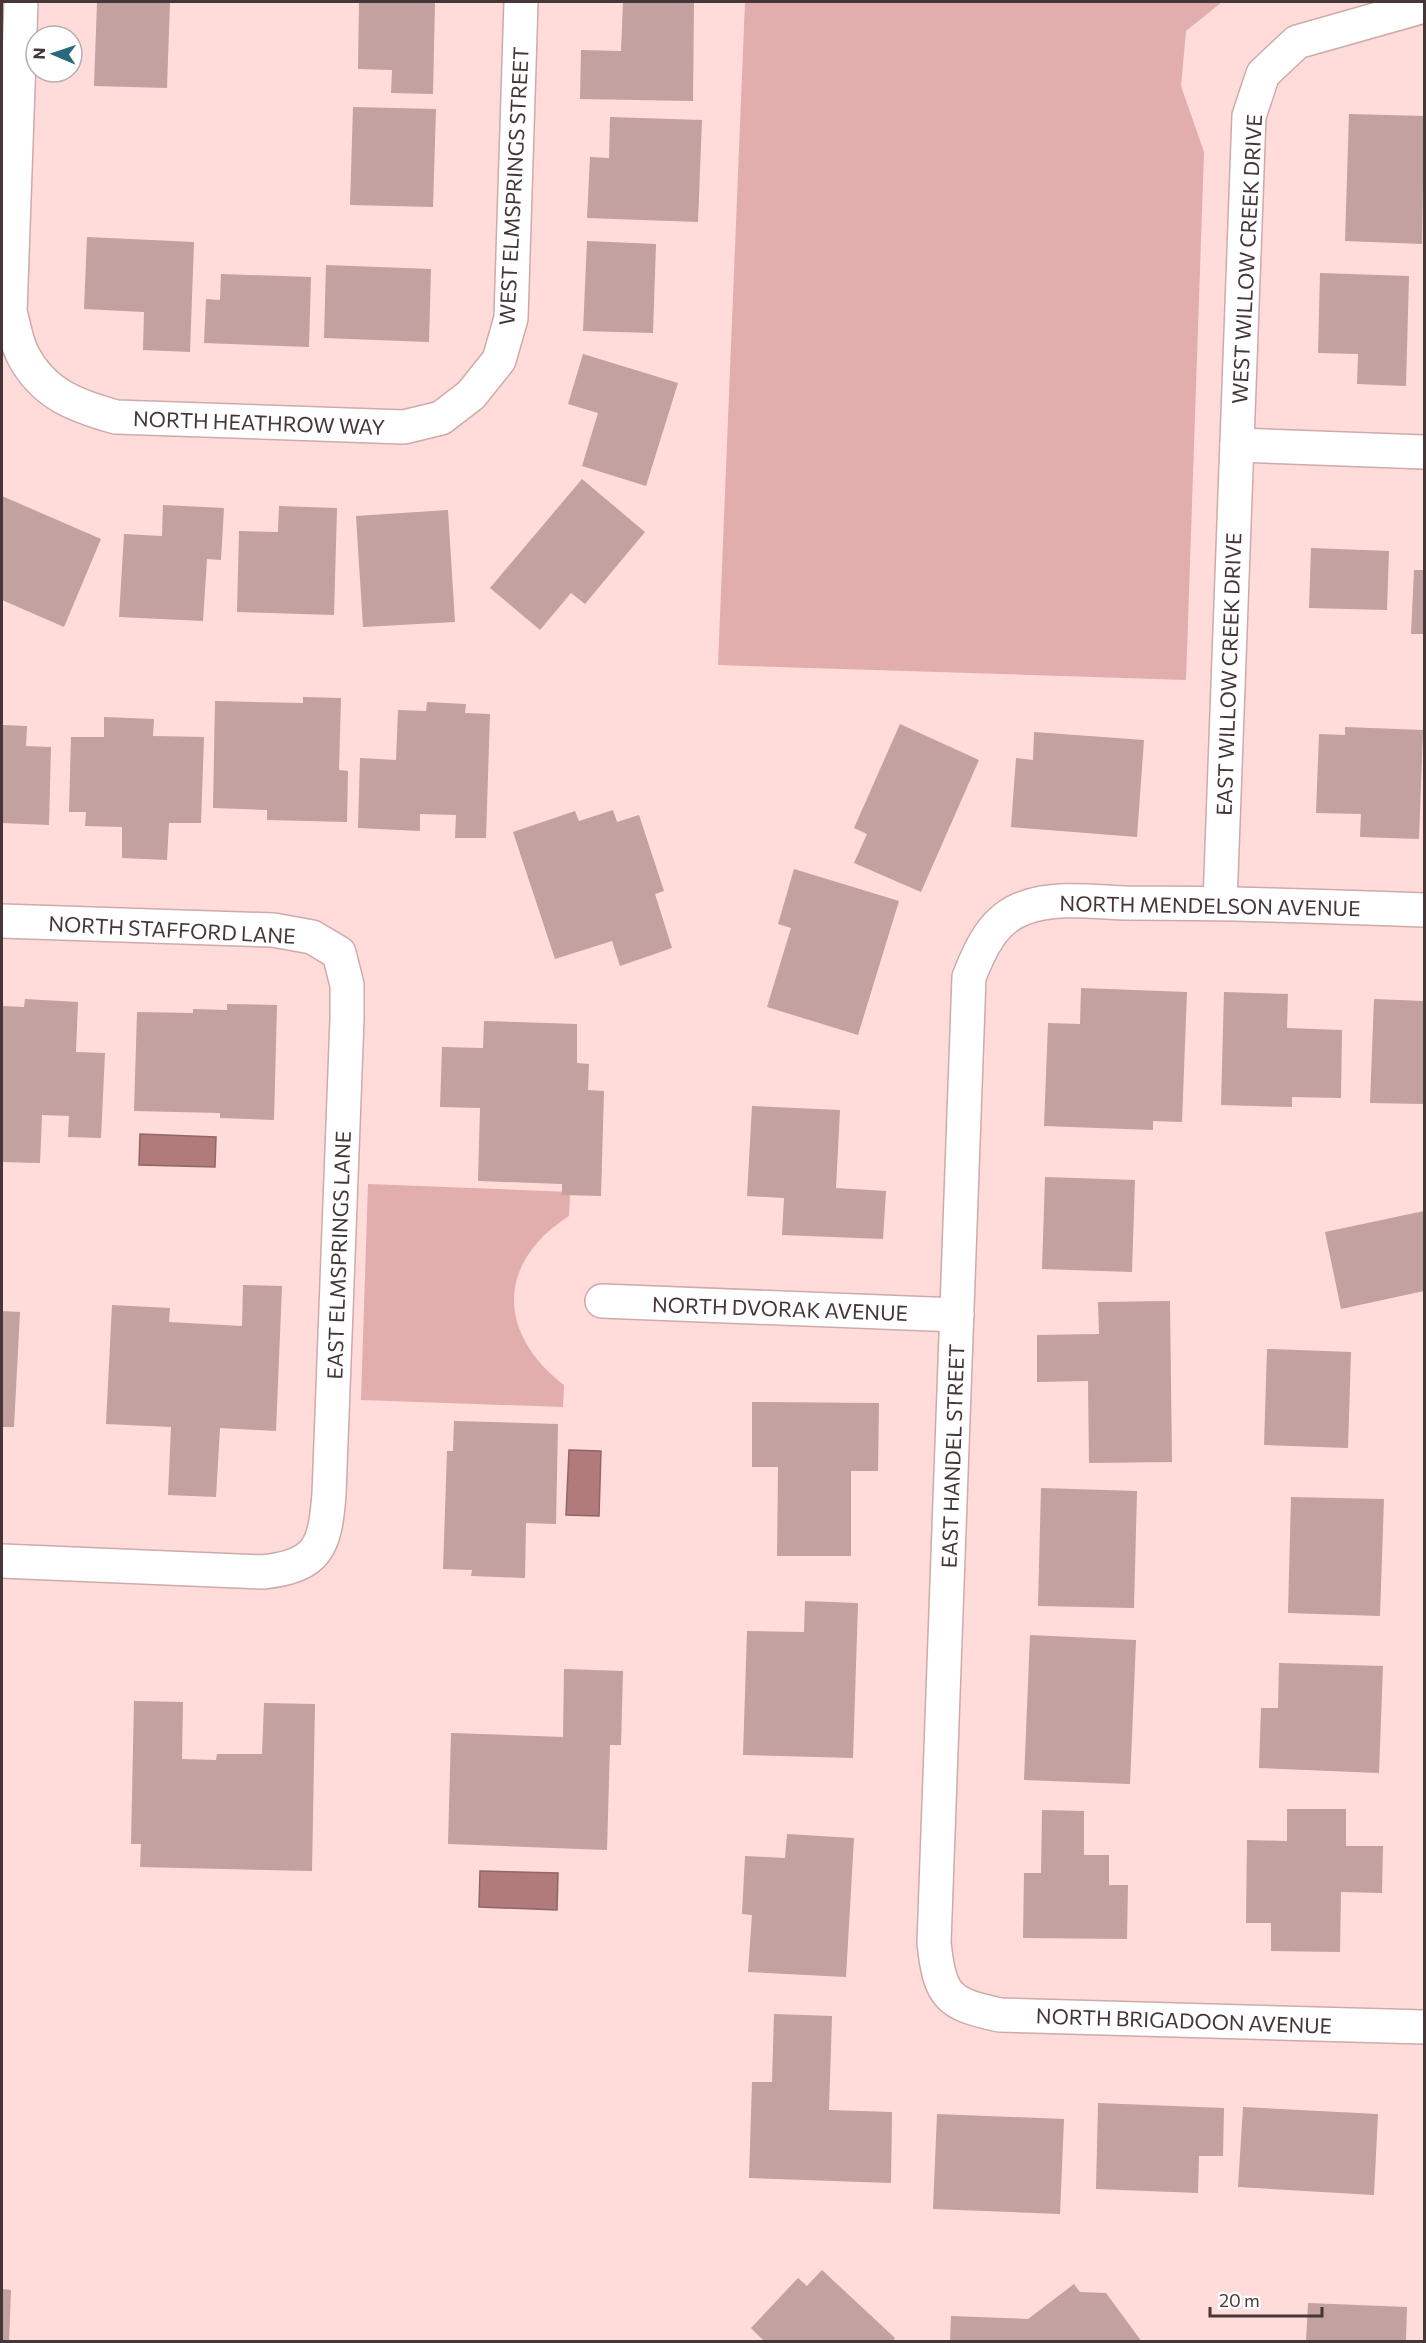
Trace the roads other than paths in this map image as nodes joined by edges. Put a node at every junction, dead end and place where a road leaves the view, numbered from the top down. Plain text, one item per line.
1 (21, 2) edge
2 (521, 2) edge
3 (1425, 6) edge
4 (471, 395) joint
5 (1237, 445) junction
6 (1425, 452) edge
7 (1220, 903) junction
8 (1425, 910) edge
9 (2, 921) edge
10 (1000, 922) joint
11 (339, 953) joint
12 (602, 1301) dead end
13 (957, 1315) junction
14 (2, 1561) edge
15 (948, 1997) joint
16 (1425, 2027) edge

1 - 4 street, NORTH HEATHROW WAY
2 - 4 street, WEST ELMSPRINGS STREET
3 - 5 street, WEST WILLOW CREEK DRIVE
5 - 6 street
5 - 7 street, EAST WILLOW CREEK DRIVE
7 - 8 street, NORTH MENDELSON AVENUE
7 - 10 street, NORTH MENDELSON AVENUE
9 - 11 street, NORTH STAFFORD LANE
10 - 13 street, EAST HANDEL STREET
11 - 14 street, EAST ELMSPRINGS LANE
12 - 13 street, NORTH DVORAK AVENUE
13 - 15 street, EAST HANDEL STREET
15 - 16 street, NORTH BRIGADOON AVENUE

